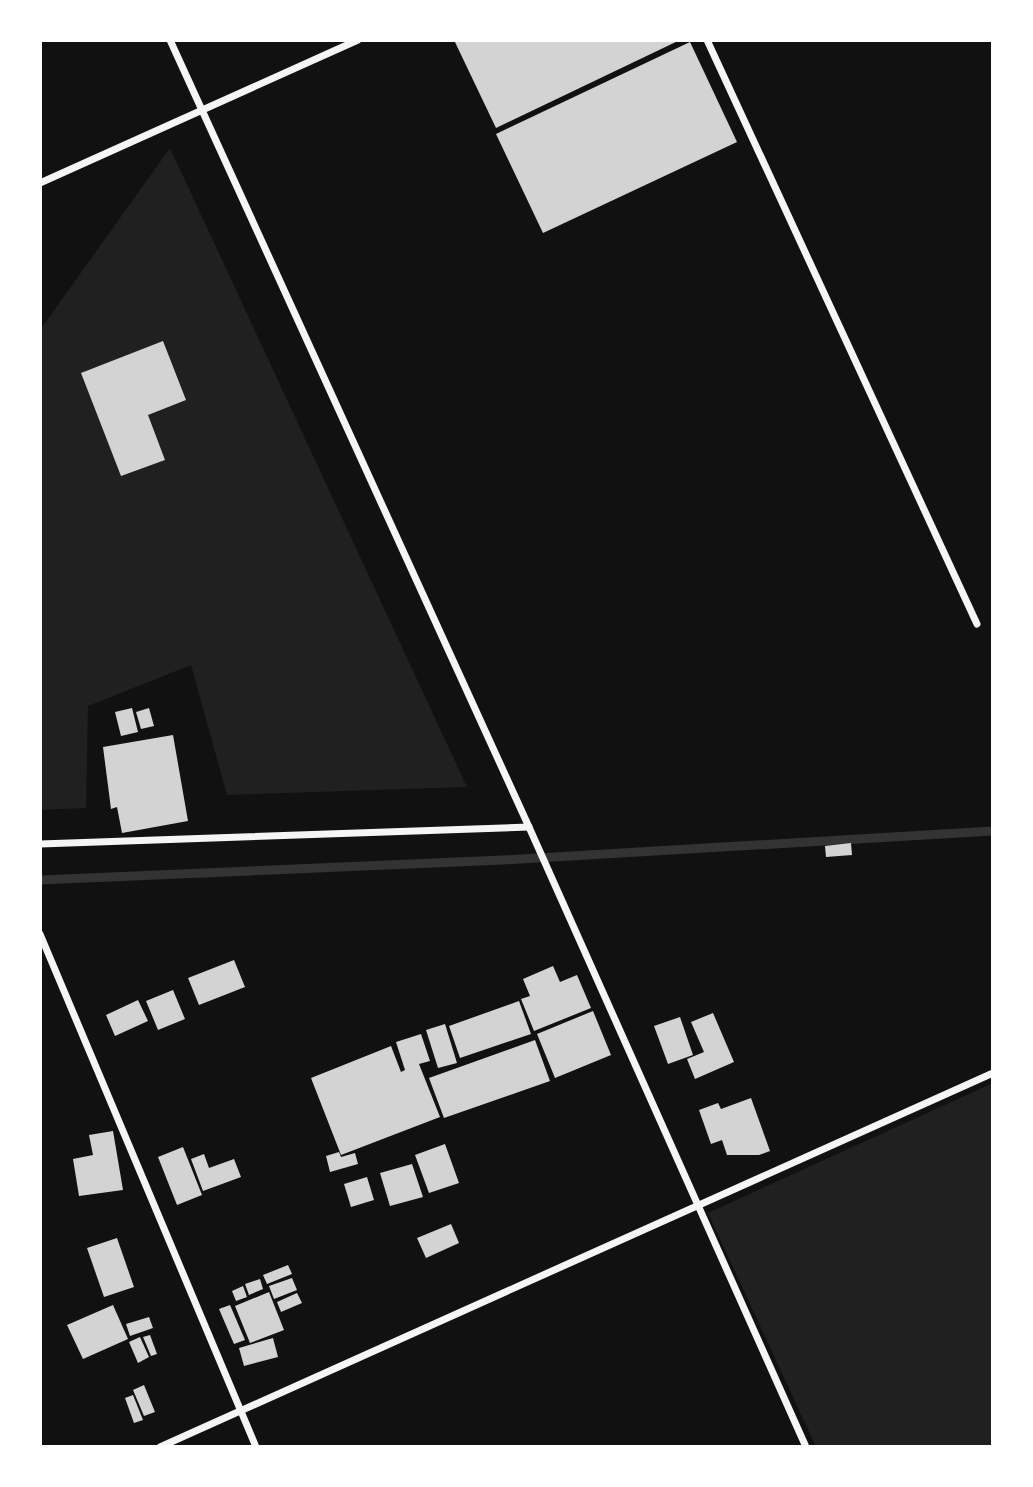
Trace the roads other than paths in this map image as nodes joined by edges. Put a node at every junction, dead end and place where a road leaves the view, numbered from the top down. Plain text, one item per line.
1 (170, 40) edge
2 (358, 40) edge
3 (707, 40) edge
4 (202, 111) junction
5 (40, 183) edge
6 (977, 624) dead end
7 (529, 827) junction
8 (40, 844) edge
9 (40, 934) edge
10 (993, 1073) edge
11 (698, 1206) junction
12 (240, 1412) junction
13 (160, 1447) edge
14 (256, 1447) edge
15 (806, 1447) edge

1 - 4 street
2 - 4 street
3 - 6 street
4 - 5 street
4 - 7 street
7 - 8 street
7 - 11 street
9 - 12 street
10 - 11 street
11 - 12 street
11 - 15 street
12 - 13 street
12 - 14 street

